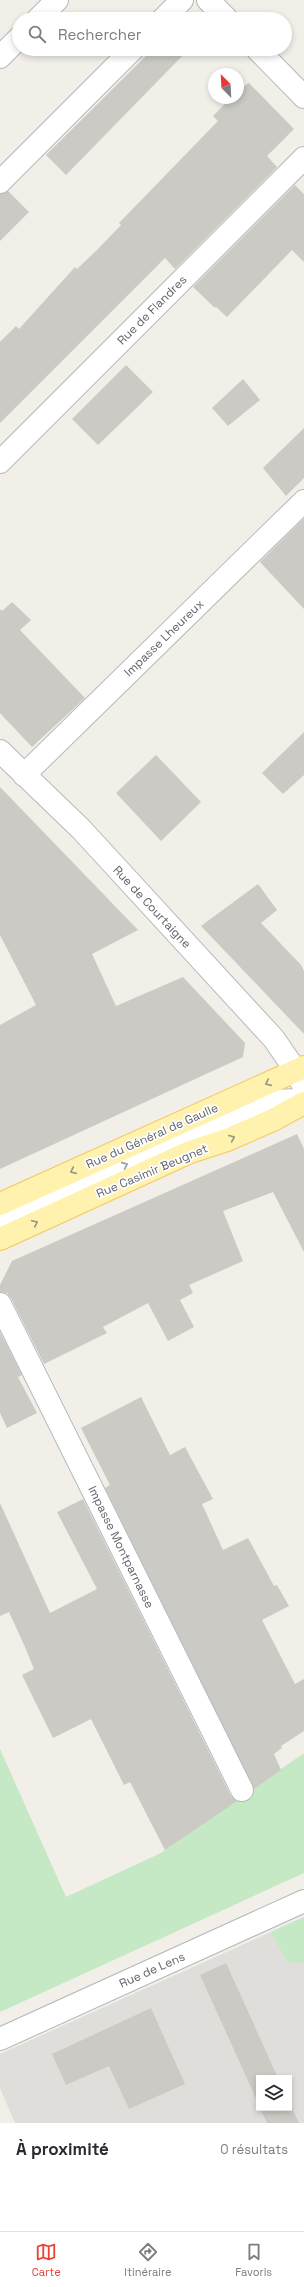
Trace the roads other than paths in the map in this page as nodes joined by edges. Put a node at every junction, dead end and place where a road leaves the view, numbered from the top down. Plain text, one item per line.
1 (57, 0) edge
2 (182, 0) edge
3 (208, 0) edge
4 (45, 12) edge
5 (170, 12) edge
6 (220, 12) edge
7 (12, 45) edge
8 (126, 56) edge
9 (264, 56) edge
10 (0, 57) edge
11 (304, 96) edge
12 (304, 158) edge
13 (0, 182) edge
14 (0, 462) edge
15 (304, 501) edge
16 (0, 750) edge
17 (24, 774) junction
18 (301, 1075) edge
19 (304, 1101) edge
20 (0, 1204) edge
21 (0, 1221) edge
22 (0, 1239) edge
23 (0, 1304) edge
24 (242, 1790) dead end
25 (304, 1901) edge
26 (0, 2039) edge

1 - 4 street
2 - 5 street
3 - 6 street
7 - 10 street
8 - 13 street
9 - 11 street
12 - 14 street, Rue de Flandres
15 - 17 street, Impasse Lheureux
16 - 17 street, Rue de Courtaigne
17 - 18 street, Rue de Courtaigne
18 -> 20 main road, Rue du Général de Gaulle
21 -> 19 street
22 -> 19 main road, Rue Casimir Beugnet
23 - 24 street, Impasse Montparnasse
25 - 26 street, Rue de Lens

